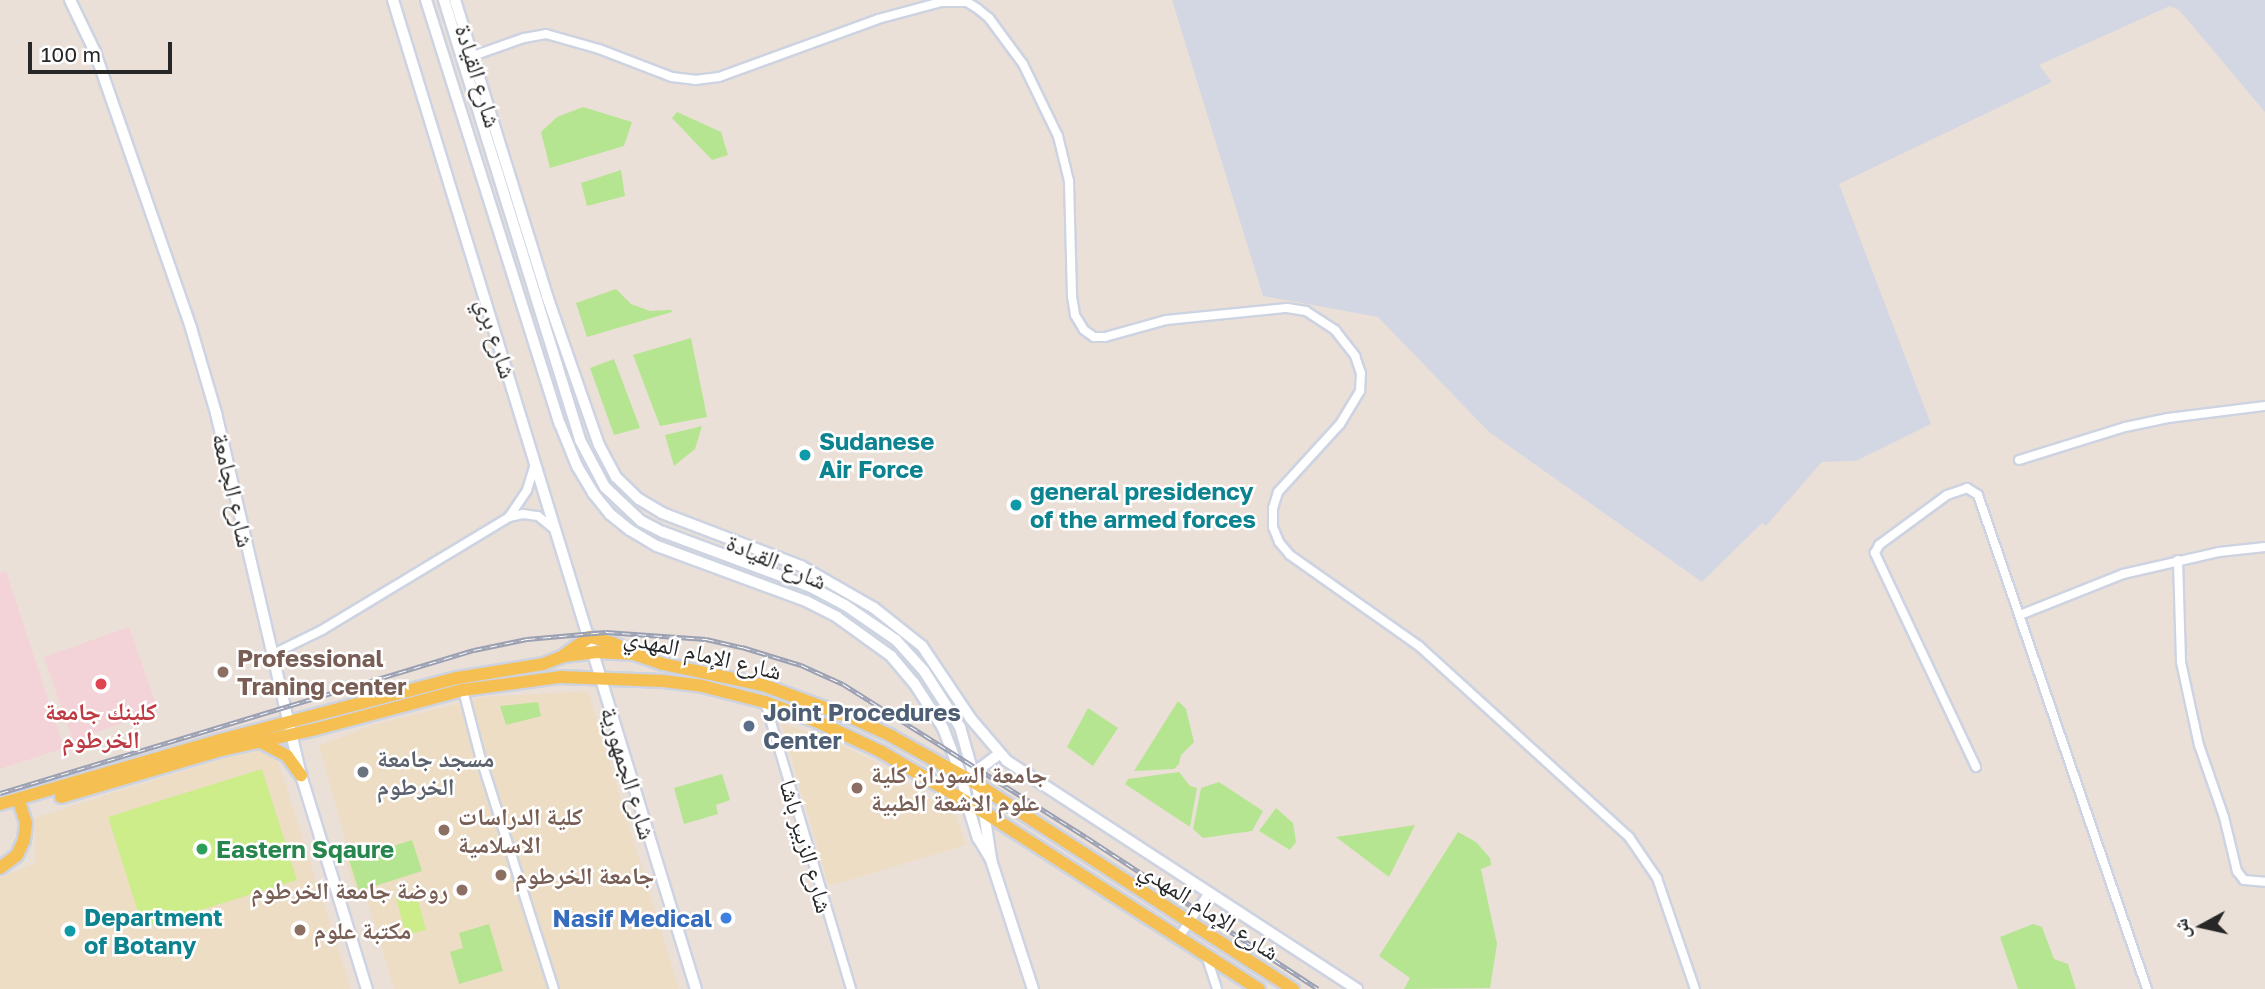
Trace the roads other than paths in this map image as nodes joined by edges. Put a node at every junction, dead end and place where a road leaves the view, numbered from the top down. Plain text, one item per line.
1 (70, 0) edge
2 (393, 0) edge
3 (426, 0) edge
4 (444, 0) edge
5 (455, 0) edge
6 (472, 56) junction
7 (460, 60) junction
8 (534, 256) junction
9 (523, 260) junction
10 (509, 264) junction
11 (2265, 406) edge
12 (2019, 460) dead end
13 (536, 461) junction
14 (509, 517) junction
15 (557, 532) junction
16 (2265, 547) edge
17 (2178, 560) junction
18 (2020, 615) junction
19 (590, 637) junction
20 (595, 652) junction
21 (273, 654) junction
22 (634, 654) junction
23 (564, 656) junction
24 (600, 677) junction
25 (463, 690) junction
26 (765, 702) junction
27 (290, 729) junction
28 (259, 741) junction
29 (999, 754) junction
30 (1976, 767) dead end
31 (301, 775) junction
32 (971, 778) junction
33 (20, 803) junction
34 (967, 803) junction
35 (0, 804) edge
36 (984, 812) junction
37 (0, 813) edge
38 (991, 860) junction
39 (0, 868) edge
40 (2265, 882) edge
41 (1208, 894) junction
42 (1189, 922) junction
43 (1179, 937) junction
44 (1206, 955) junction
45 (367, 989) edge
46 (554, 989) edge
47 (696, 989) edge
48 (851, 989) edge
49 (1033, 989) edge
50 (1217, 989) edge
51 (1259, 989) edge
52 (1293, 989) edge
53 (1357, 989) edge
54 (1695, 989) edge
55 (2147, 989) edge

1 - 21 main road, شارع الجامعة
2 - 13 main road, شارع بري
3 - 10 main road, شارع القيادة
4 - 7 main road, شارع القيادة
5 - 6 street, شارع القيادة
6 - 7 street
6 - 8 street, شارع القيادة
6 - 54 street
7 - 9 main road, شارع القيادة
8 - 9 street
8 - 29 street, شارع القيادة
9 - 10 street
9 - 32 main road, شارع القيادة
10 - 32 main road, شارع القيادة
11 - 12 street
13 - 14 street
13 - 15 main road, شارع بري
14 - 15 street
14 - 21 street
15 - 19 main road, شارع بري
16 - 17 street
17 - 18 street
17 - 40 street
18 - 30 street
18 - 55 street
19 - 20 main road, شارع بري
19 - 22 main road
19 - 23 main road
20 - 22 main road, شارع الإمام المهدي
20 - 23 main road, شارع الإمام المهدي
20 - 24 main road, شارع بري
21 - 27 main road, شارع الجامعة
22 - 32 main road, شارع الإمام المهدي
23 - 27 main road, شارع الإمام المهدي
24 - 25 main road, شارع الإمام المهدي
24 - 26 main road, شارع الإمام المهدي
24 - 47 main road, شارع الجمهورية
25 - 27 main road, شارع الإمام المهدي
25 - 46 street
26 - 34 main road, شارع الإمام المهدي
26 - 48 street, شارع الزبير باشا
27 - 28 main road, شارع الإمام المهدي
27 - 31 main road, شارع الجامعة
27 - 33 main road, شارع الإمام المهدي
28 - 31 main road
28 - 33 main road, شارع الإمام المهدي
29 - 32 main road
29 - 41 street, شارع القيادة
31 - 45 main road, شارع الجامعة
32 - 34 main road, شارع القيادة
32 - 36 main road
32 - 42 main road, شارع الإمام المهدي
33 - 35 main road, شارع الإمام المهدي
33 - 37 main road, شارع الإمام المهدي
33 - 39 main road
34 - 36 main road, شارع الإمام المهدي
34 - 38 street
36 - 38 street
36 - 43 main road, شارع الإمام المهدي
38 - 49 street
41 - 42 street
41 - 53 street, شارع القيادة
42 - 43 street
42 - 52 main road, شارع الإمام المهدي
43 - 44 main road, شارع الإمام المهدي
44 - 50 street
44 - 51 main road, شارع الإمام المهدي

